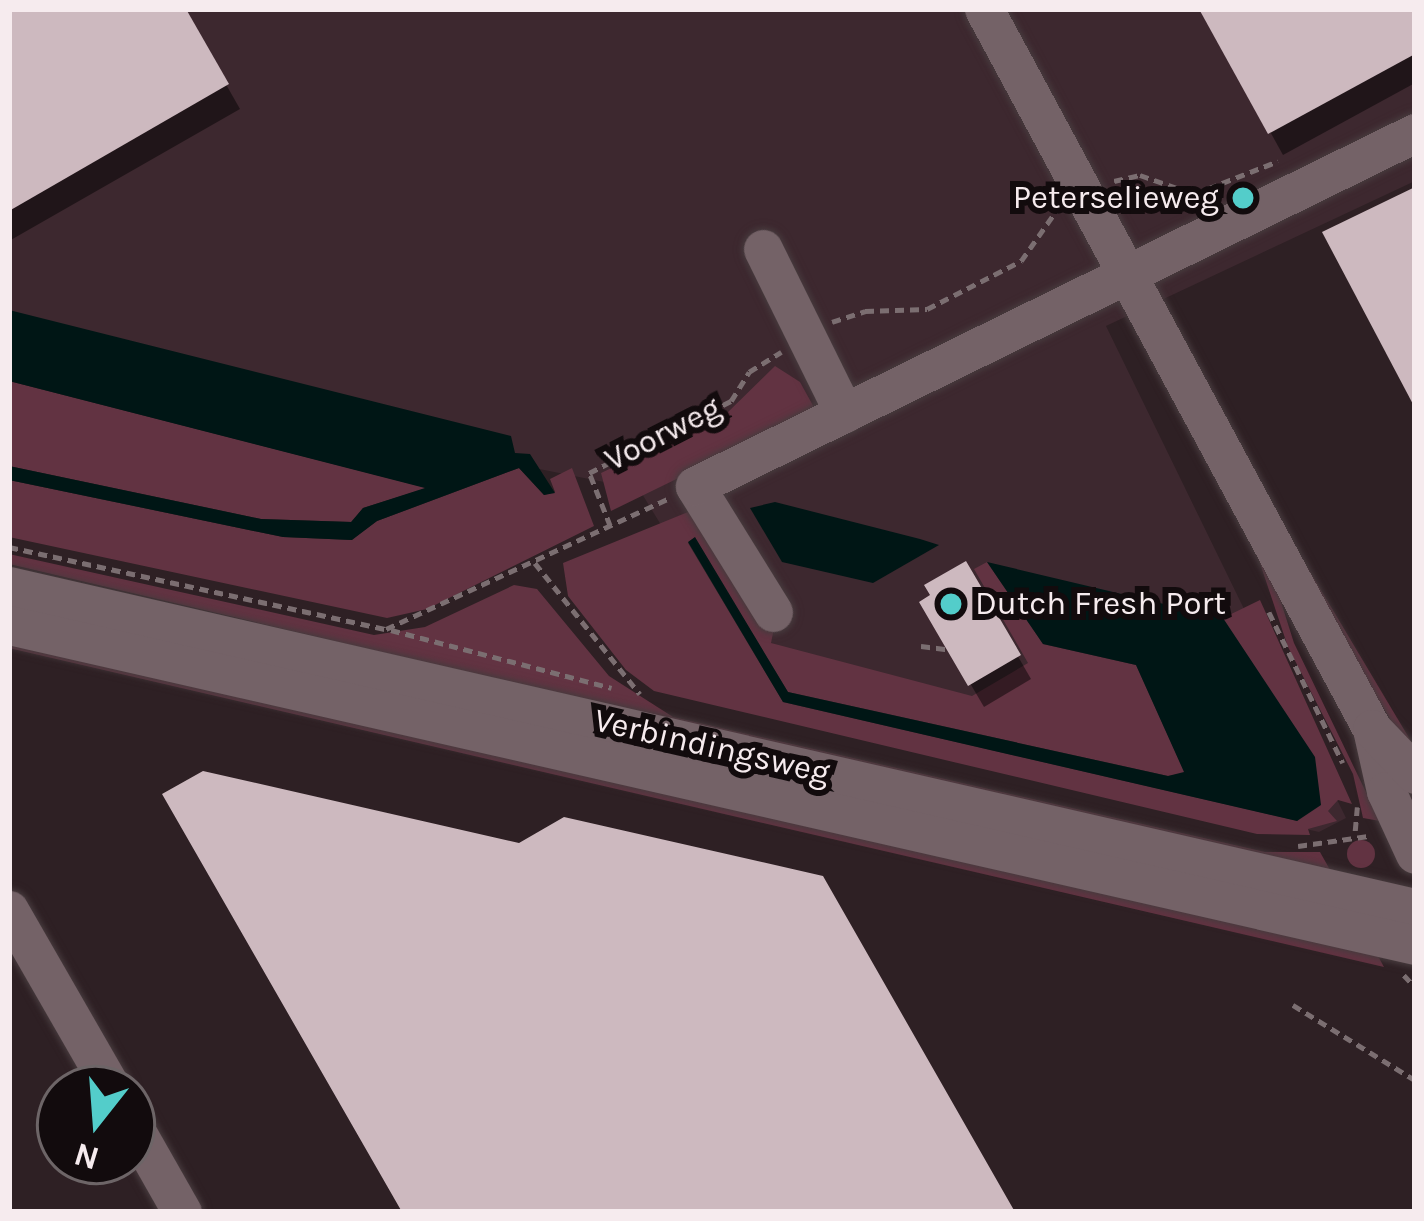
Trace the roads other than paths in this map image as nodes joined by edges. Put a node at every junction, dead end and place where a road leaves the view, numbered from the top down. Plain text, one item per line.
1 (985, 9) edge
2 (1415, 133) edge
3 (763, 249) dead end
4 (1130, 273) junction
5 (844, 413) junction
6 (9, 586) edge
7 (772, 612) dead end
8 (9, 625) edge
9 (1372, 729) junction
10 (1415, 774) edge
11 (1412, 848) edge
12 (1371, 898) junction
13 (1415, 908) edge
14 (9, 910) edge
15 (1415, 945) edge
16 (98, 1065) edge
17 (156, 1166) edge
18 (182, 1212) edge

1 - 4 street
2 - 4 street, Voorweg
3 - 5 street
4 - 5 street, Voorweg
4 - 9 street
5 - 7 street, Voorweg
6 - 12 street, Verbindingsweg
8 - 15 street, Verbindingsweg
9 - 10 street
9 - 11 street
11 - 12 street
12 - 13 street, Verbindingsweg
14 - 16 street
17 - 18 street

